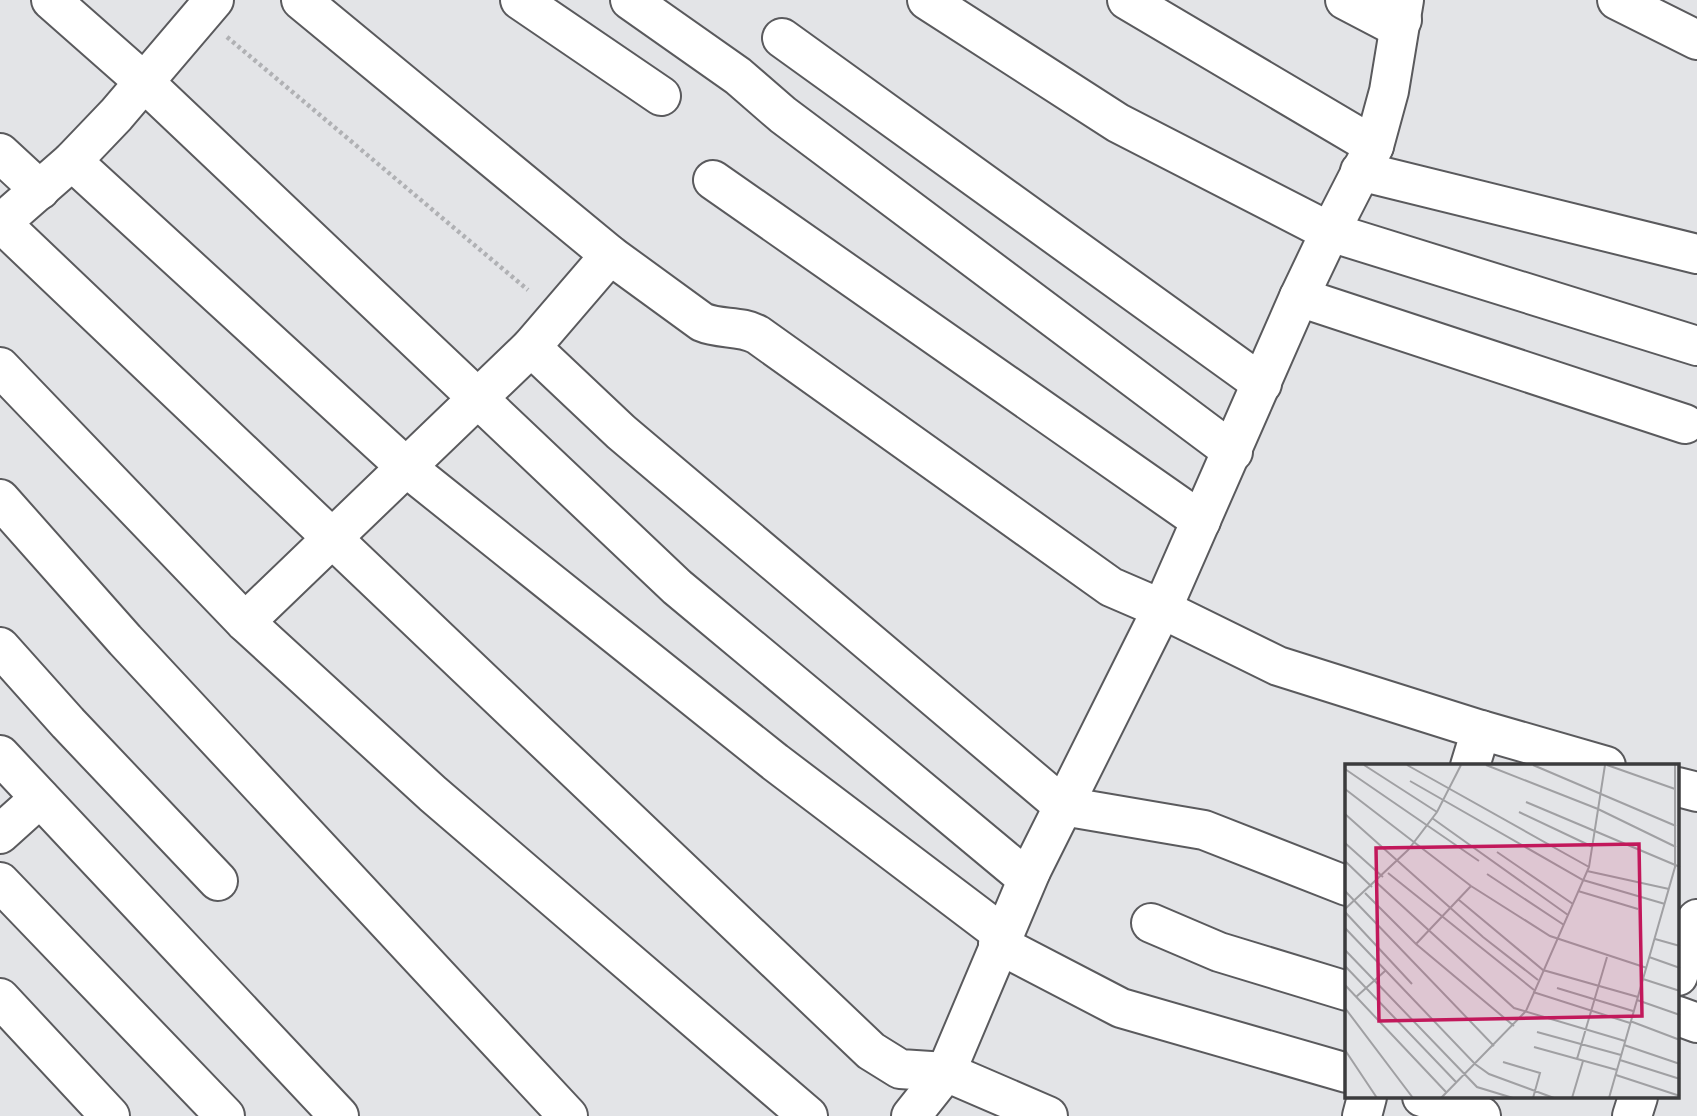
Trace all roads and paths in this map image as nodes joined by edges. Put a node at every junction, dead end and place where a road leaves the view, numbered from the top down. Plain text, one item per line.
1 (51, 0) edge
2 (300, 0) edge
3 (520, 0) edge
4 (630, 0) edge
5 (927, 0) edge
6 (1127, 0) edge
7 (1345, 0) edge
8 (1617, 0) edge
9 (208, 8) edge
10 (1403, 10) edge
11 (782, 38) dead end
12 (1697, 40) edge
13 (144, 82) junction
14 (661, 96) dead end
15 (0, 153) edge
16 (1367, 159) junction
17 (72, 161) junction
18 (713, 180) dead end
19 (40, 190) junction
20 (1, 224) edge
21 (1330, 232) junction
22 (1697, 254) edge
23 (610, 255) junction
24 (528, 290) dead end
25 (1299, 297) junction
26 (1697, 346) edge
27 (531, 347) junction
28 (0, 367) edge
29 (1262, 384) junction
30 (478, 399) junction
31 (1685, 424) dead end
32 (1233, 452) junction
33 (406, 467) junction
34 (0, 499) edge
35 (1201, 521) junction
36 (331, 540) junction
37 (1162, 609) junction
38 (245, 622) junction
39 (0, 647) edge
40 (1481, 730) junction
41 (0, 755) edge
42 (1470, 764) edge
43 (1599, 764) edge
44 (1680, 788) edge
45 (1697, 792) edge
46 (40, 798) junction
47 (1063, 806) junction
48 (0, 834) edge
49 (1031, 871) junction
50 (0, 881) edge
51 (218, 881) dead end
52 (1345, 885) edge
53 (1697, 919) edge
54 (1151, 923) dead end
55 (1000, 939) junction
56 (1680, 970) edge
57 (1345, 990) edge
58 (0, 998) edge
59 (1680, 1017) edge
60 (1697, 1023) edge
61 (946, 1072) junction
62 (1345, 1072) edge
63 (1367, 1098) edge
64 (1425, 1098) edge
65 (1638, 1098) edge
66 (110, 1116) edge
67 (225, 1116) edge
68 (339, 1116) edge
69 (568, 1116) edge
70 (808, 1116) edge
71 (911, 1116) edge
72 (1048, 1116) edge
73 (1362, 1116) edge
74 (1481, 1116) edge
75 (1632, 1116) edge

1 - 13 street
2 - 23 street
3 - 14 street
4 - 32 street
5 - 21 street
6 - 16 street
7 - 10 street
8 - 12 street
9 - 13 street
9 - 24 path
10 - 16 street
11 - 29 street
13 - 17 street
13 - 30 street
15 - 19 street
16 - 21 street
16 - 22 street
17 - 19 street
17 - 33 street
18 - 35 street
19 - 20 street
20 - 36 street
21 - 25 street
21 - 26 street
23 - 27 street
23 - 37 street
25 - 29 street
25 - 31 street
27 - 30 street
27 - 47 street
28 - 38 street
29 - 32 street
30 - 33 street
30 - 49 street
32 - 35 street
33 - 36 street
33 - 55 street
34 - 69 street
35 - 37 street
36 - 38 street
36 - 61 street
37 - 40 street
37 - 47 street
38 - 70 street
39 - 51 street
40 - 42 street
40 - 43 street
41 - 46 street
44 - 45 street
46 - 48 street
46 - 68 street
47 - 49 street
47 - 52 street
49 - 55 street
50 - 67 street
53 - 56 street
54 - 57 street
55 - 61 street
55 - 62 street
58 - 66 street
59 - 60 street
61 - 71 street
61 - 72 street
63 - 73 street
64 - 74 street
65 - 75 street

